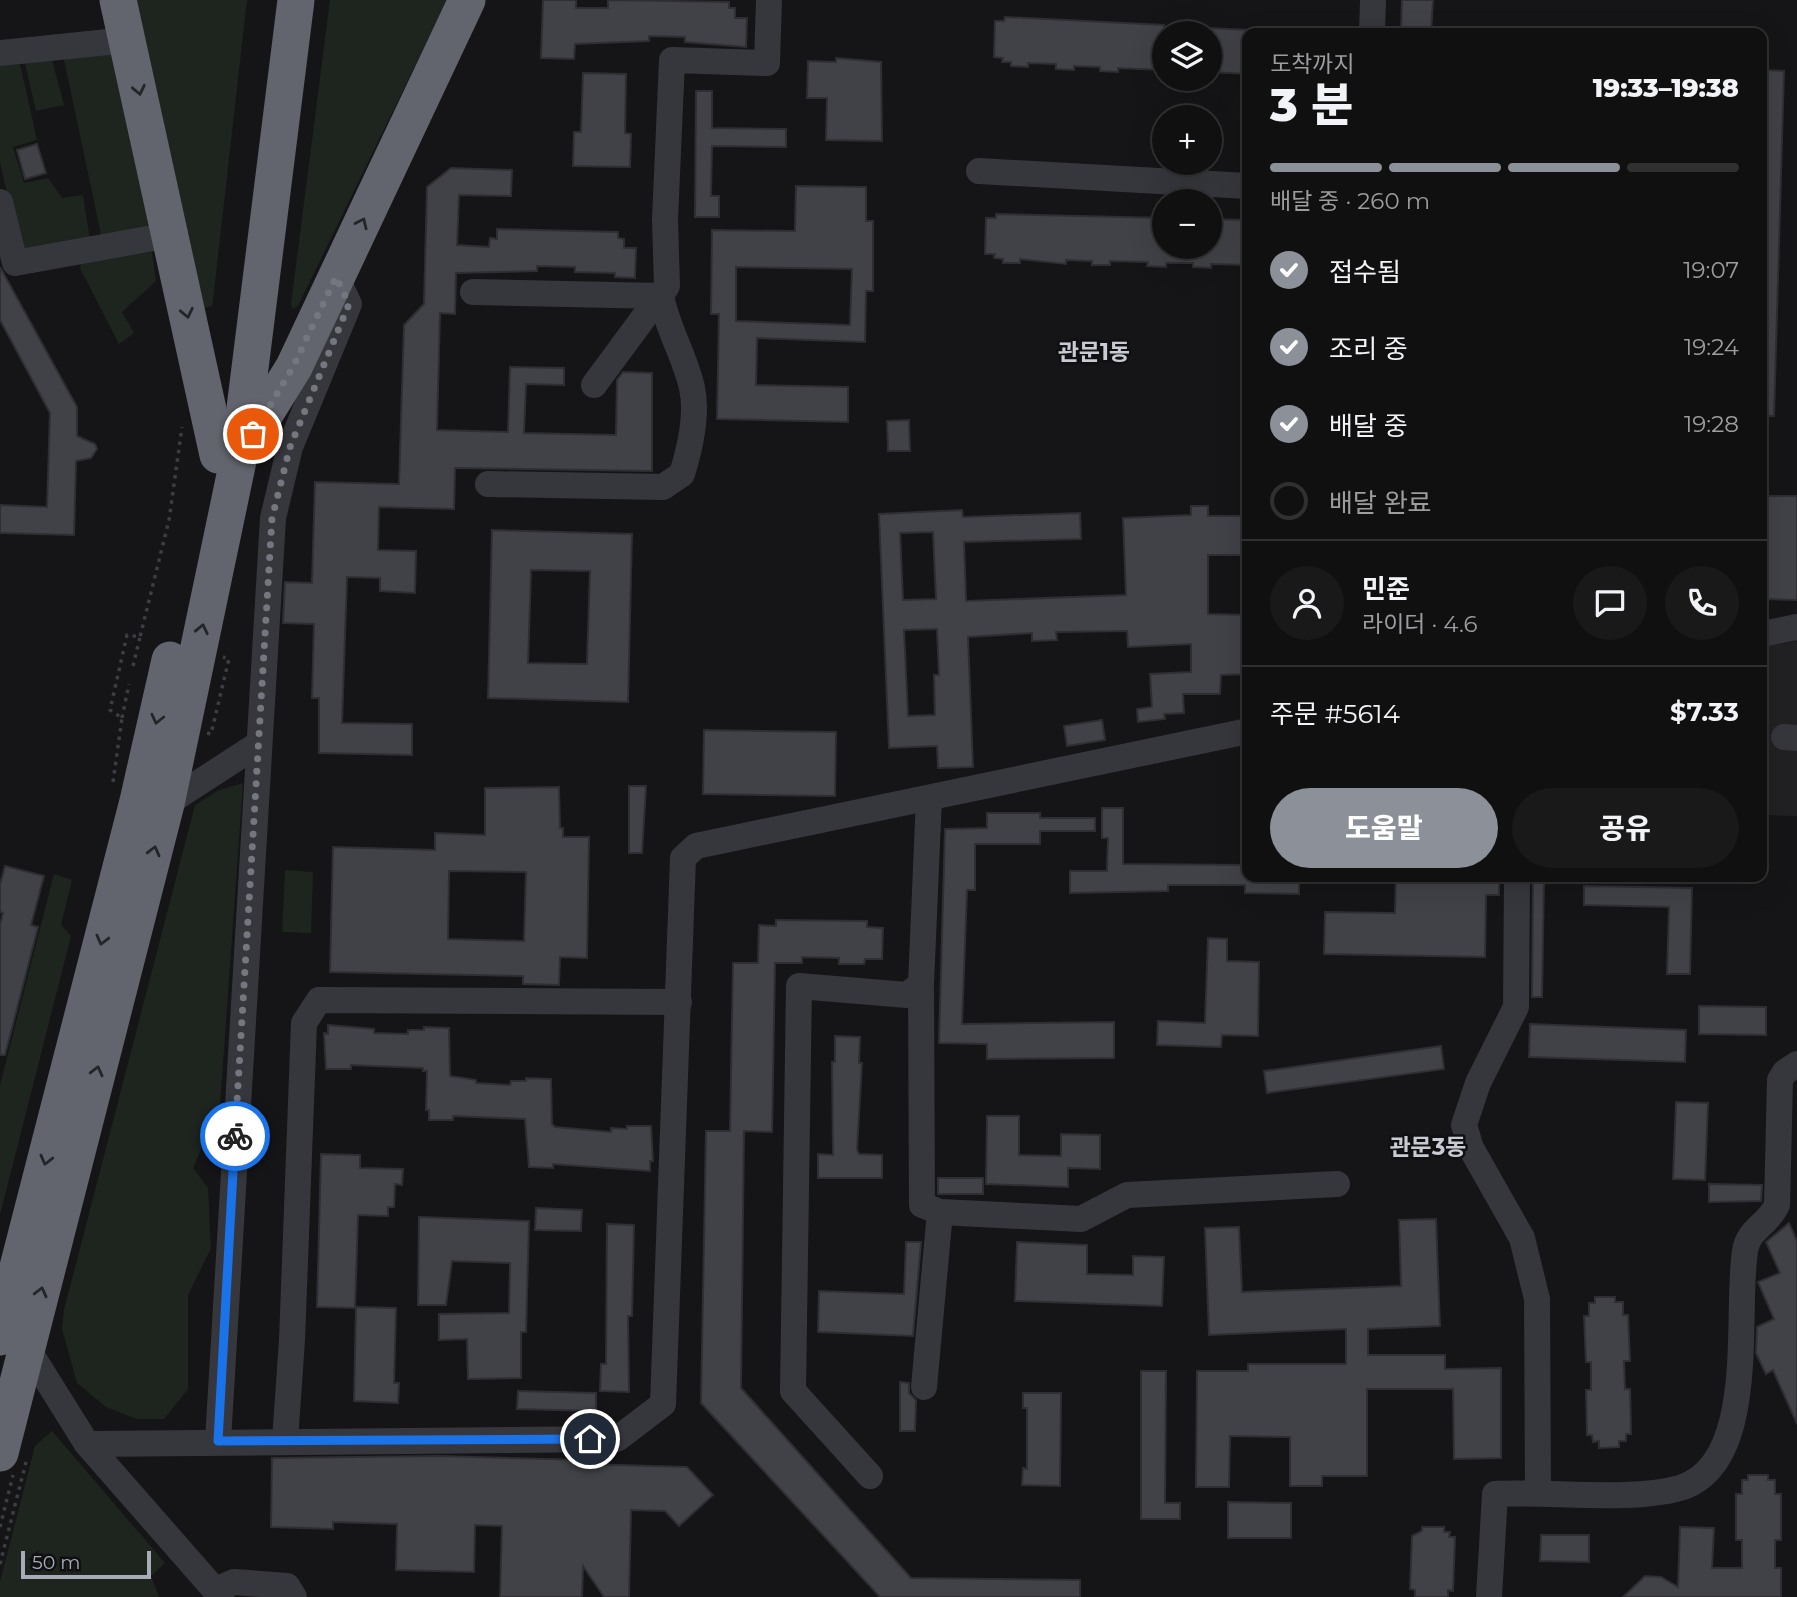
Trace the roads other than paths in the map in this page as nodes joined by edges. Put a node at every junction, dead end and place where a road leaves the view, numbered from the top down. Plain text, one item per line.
1 (118, 0) edge
2 (276, 0) edge
3 (296, 0) edge
4 (467, 0) edge
5 (769, 0) edge
6 (1373, 0) edge
7 (1372, 28) edge
8 (128, 40) junction
9 (0, 53) edge
10 (979, 171) dead end
11 (1242, 186) edge
12 (0, 202) edge
13 (170, 235) junction
14 (336, 277) junction
15 (473, 292) dead end
16 (661, 296) junction
17 (594, 385) dead end
18 (228, 455) junction
19 (488, 484) dead end
20 (227, 511) junction
21 (272, 518) junction
22 (1797, 627) edge
23 (1767, 633) edge
24 (1242, 732) edge
25 (257, 745) junction
26 (929, 798) junction
27 (166, 804) junction
28 (1517, 882) edge
29 (921, 984) junction
30 (678, 1002) junction
31 (1797, 1064) edge
32 (1337, 1184) dead end
33 (940, 1212) junction
34 (9, 1342) edge
35 (924, 1387) dead end
36 (218, 1441) junction
37 (285, 1441) junction
38 (87, 1444) junction
39 (14, 1455) edge
40 (870, 1476) dead end
41 (1538, 1492) junction
42 (218, 1594) edge
43 (294, 1597) edge
44 (1489, 1597) edge

1 - 8 highway
2 - 18 highway
3 - 18 highway
14 -> 4 highway
5 - 16 street
6 - 7 street
8 - 9 street
8 -> 13 highway
10 - 11 street
12 - 13 street
13 -> 18 highway
14 - 18 highway
14 - 21 street
15 - 16 street
16 - 17 street
16 - 19 street
18 - 20 highway
18 -> 34 highway
20 - 21 street
27 -> 20 highway
21 - 25 street
22 - 23 street
24 - 26 street
25 - 27 street
25 - 36 street
26 - 29 street
26 - 30 street
34 -> 27 highway
28 - 41 street
29 - 33 street
29 - 40 street
30 - 37 street
30 - 37 street
31 - 41 street
32 - 33 street
33 - 35 street
34 - 38 street
34 - 39 highway
36 - 37 street
36 - 38 street
38 - 42 street
41 - 44 street
42 - 43 street

